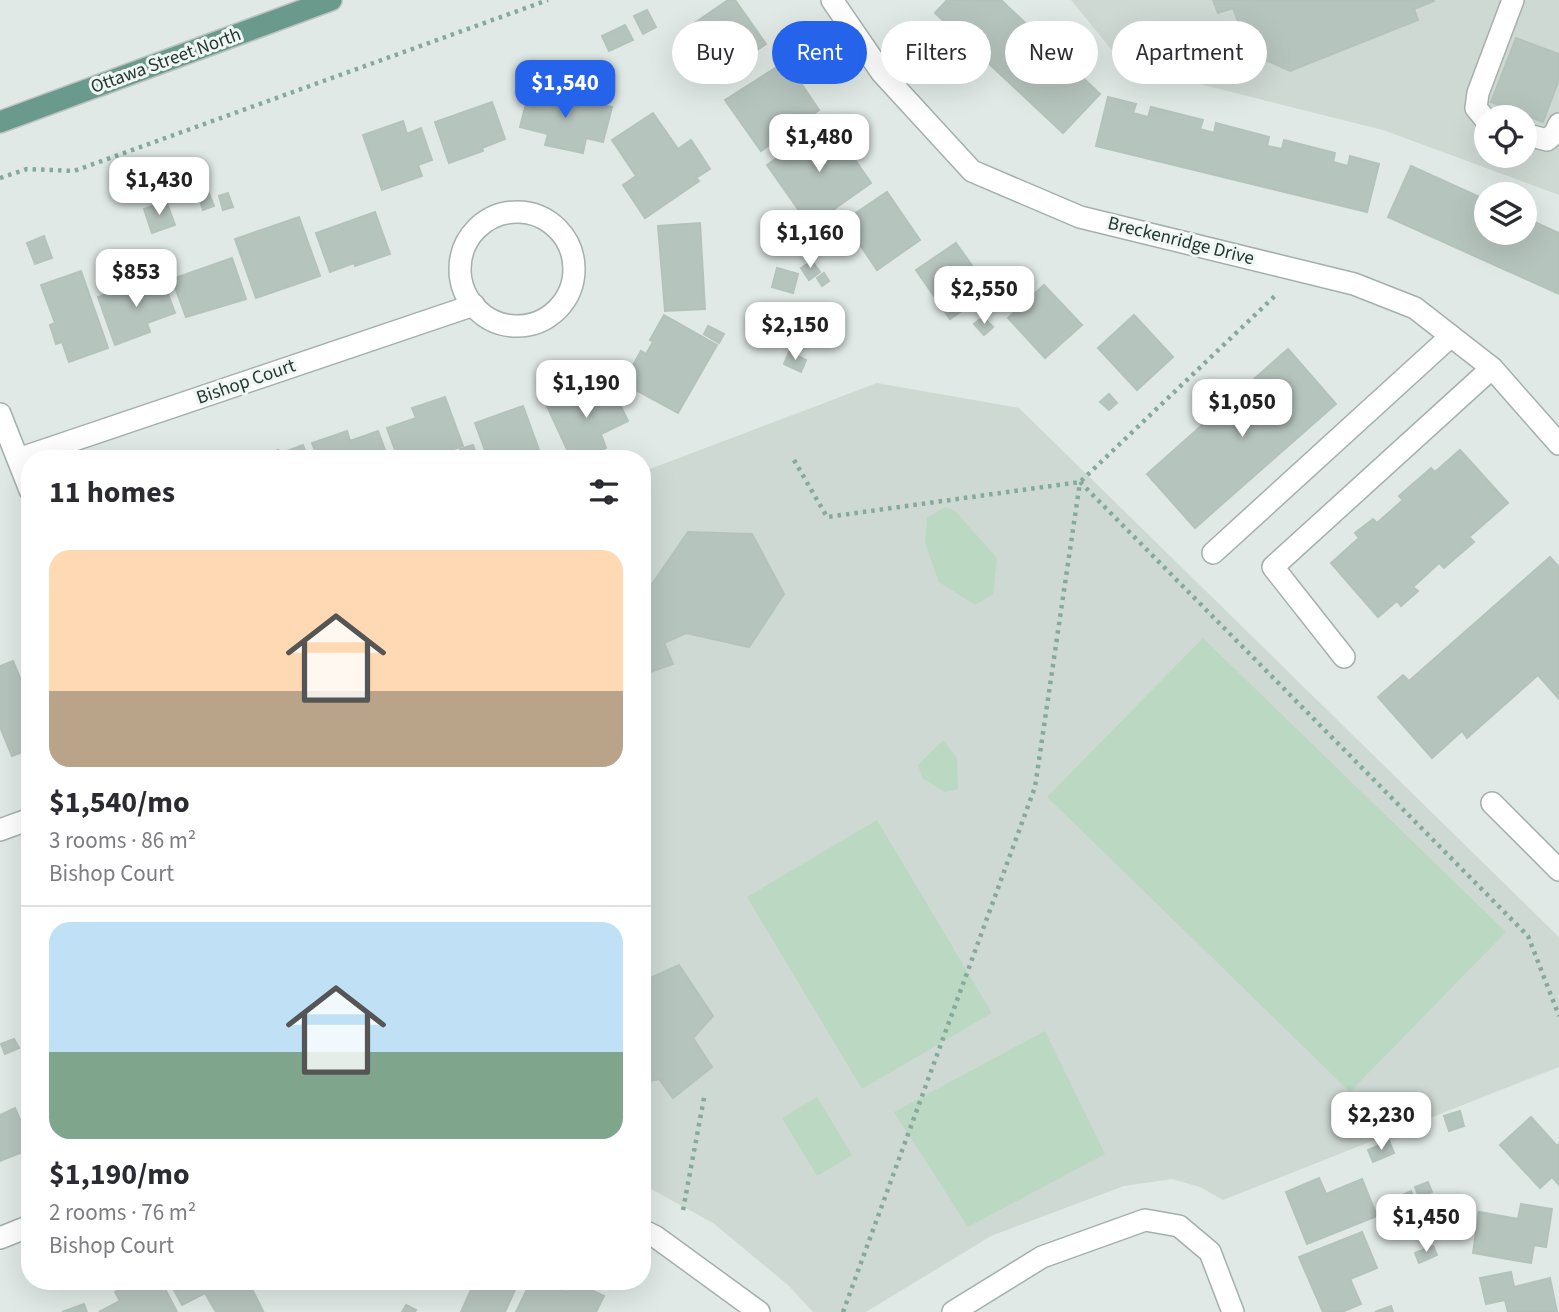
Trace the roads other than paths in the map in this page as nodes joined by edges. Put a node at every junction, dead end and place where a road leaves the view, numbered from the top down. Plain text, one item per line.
1 (331, 0) edge
2 (832, 0) edge
3 (1513, 0) edge
4 (1476, 105) edge
5 (0, 122) edge
6 (1559, 124) edge
7 (1537, 137) edge
8 (474, 305) junction
9 (1451, 336) junction
10 (1492, 368) junction
11 (0, 414) edge
12 (1559, 444) edge
13 (47, 450) edge
14 (21, 459) edge
15 (18, 460) junction
16 (21, 468) edge
17 (1213, 553) dead end
18 (1344, 657) dead end
19 (1492, 803) dead end
20 (21, 822) edge
21 (0, 830) edge
22 (1559, 870) edge
23 (21, 1230) edge
24 (651, 1234) edge
25 (0, 1238) edge
26 (759, 1312) edge
27 (953, 1312) edge
28 (1233, 1312) edge

1 - 5 main road, Ottawa Street North
2 - 9 street, Breckenridge Drive
3 - 4 street
6 - 7 street
8 - 8 street
8 - 13 street, Bishop Court
9 - 10 street, Breckenridge Drive
9 - 17 street
10 - 12 street, Breckenridge Drive
10 - 18 street
11 - 15 street
14 - 15 street, Bishop Court
15 - 16 street
19 - 22 street
20 - 21 street
23 - 25 street
24 - 26 street
27 - 28 street

